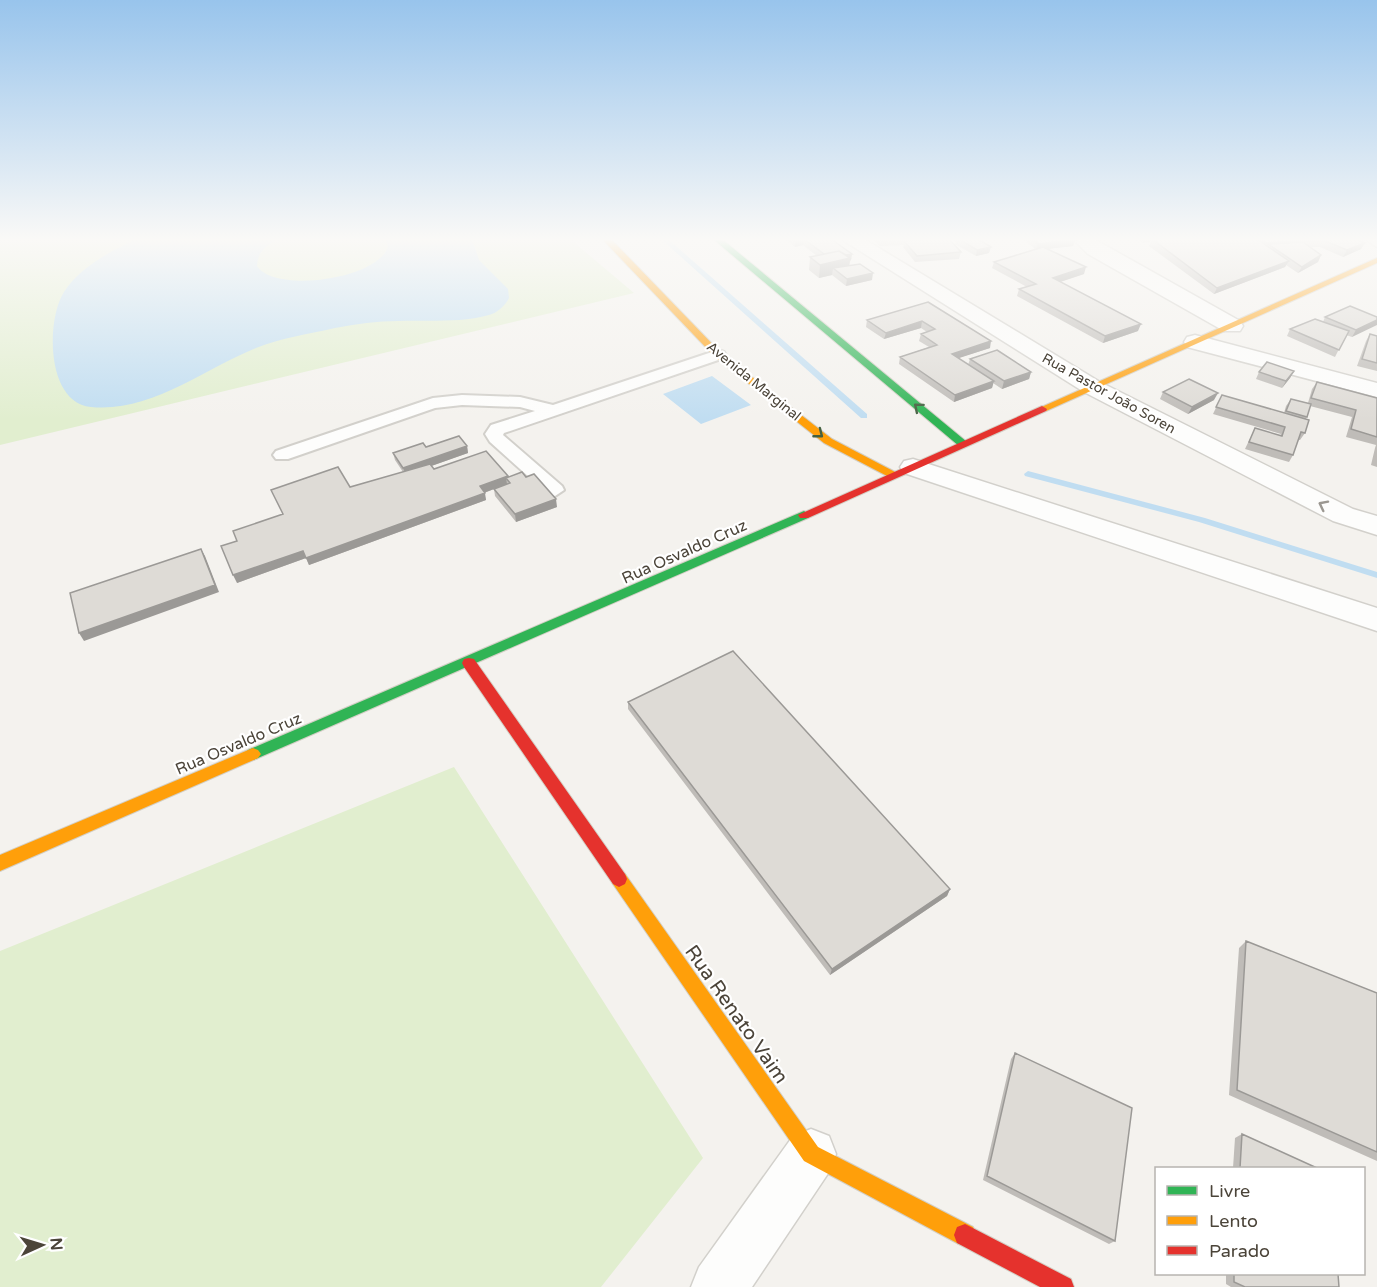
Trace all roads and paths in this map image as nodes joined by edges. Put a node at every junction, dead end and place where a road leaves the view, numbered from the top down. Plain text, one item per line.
1 (664, 299) edge
2 (789, 299) edge
3 (948, 299) edge
4 (1183, 299) edge
5 (1291, 299) edge
6 (1232, 326) junction
7 (1195, 342) junction
8 (718, 355) junction
9 (1092, 387) junction
10 (1377, 390) edge
11 (552, 409) junction
12 (963, 444) junction
13 (282, 455) dead end
14 (903, 471) junction
15 (555, 490) dead end
16 (1377, 526) edge
17 (1377, 620) edge
18 (469, 663) junction
19 (0, 863) edge
20 (811, 1154) junction
21 (719, 1287) edge
22 (1063, 1287) edge

1 - 8 main road, Avenida Marginal
12 -> 2 main road
3 - 9 street, Rua Pastor João Soren
4 - 6 street
5 - 6 main road, Rua Osvaldo Cruz
6 - 7 main road, Rua Osvaldo Cruz
7 - 9 main road, Rua Osvaldo Cruz
7 - 10 street
8 - 11 lane
8 -> 14 main road, Avenida Marginal
9 - 12 main road, Rua Osvaldo Cruz
16 -> 9 street, Rua Pastor João Soren
11 - 13 lane
11 - 15 lane
12 - 14 main road, Rua Osvaldo Cruz
14 - 17 street
14 - 18 main road, Rua Osvaldo Cruz
18 - 19 main road, Rua Osvaldo Cruz
18 - 20 main road, Rua Renato Vaim
20 - 21 street
20 - 22 main road, Rua Renato Vaim

